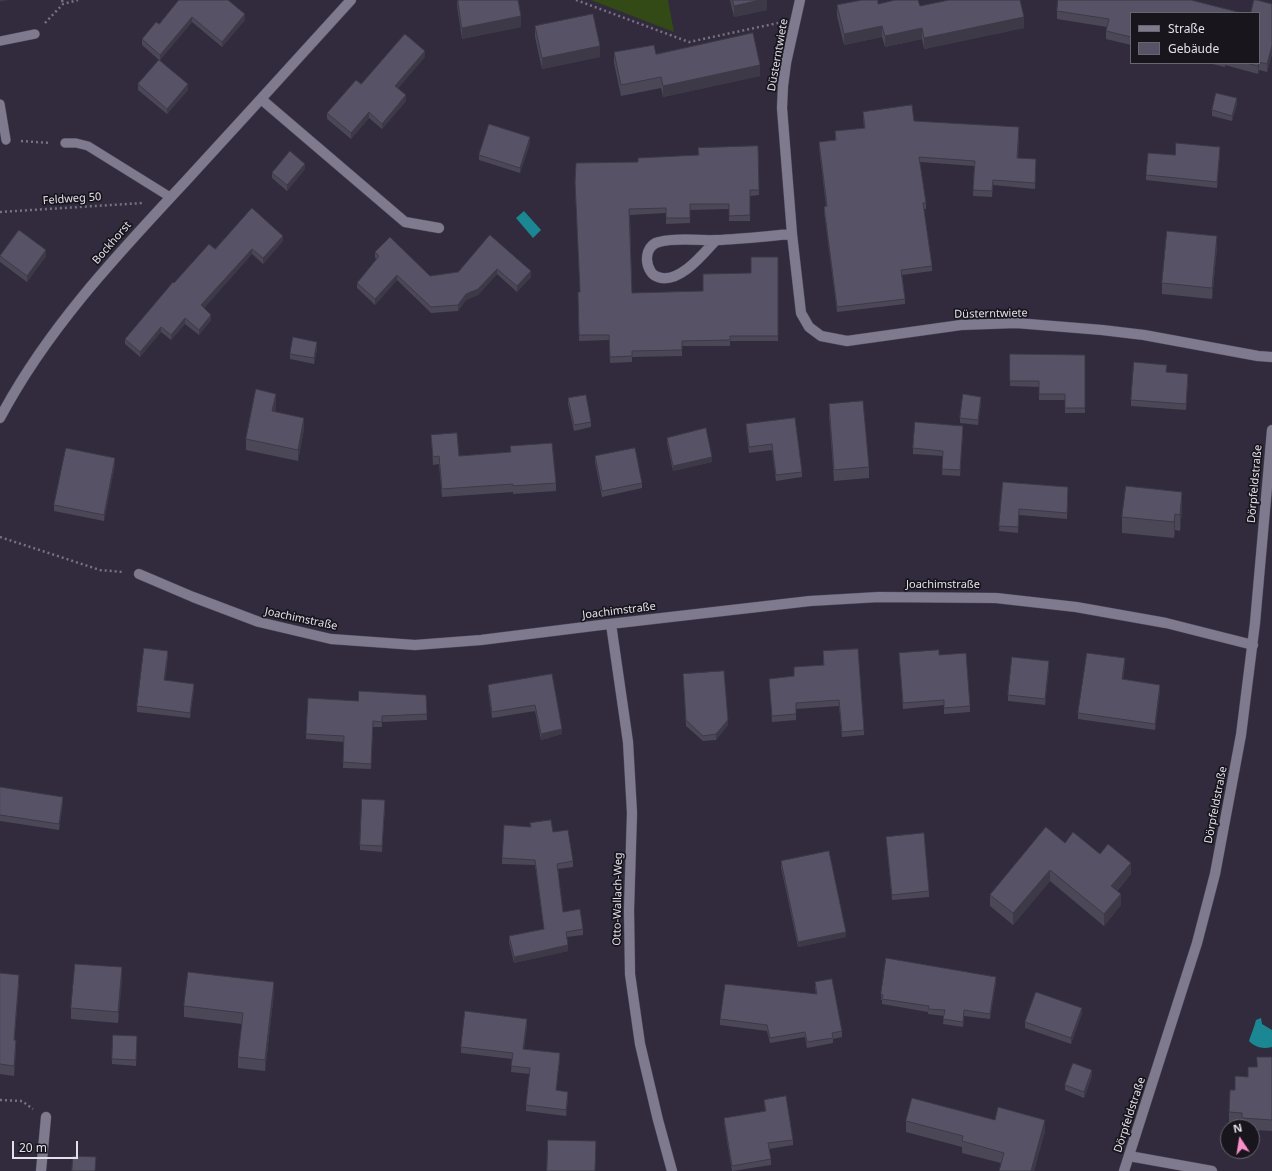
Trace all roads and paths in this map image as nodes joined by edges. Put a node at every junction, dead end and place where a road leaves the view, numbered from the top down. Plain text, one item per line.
1 (62, 0) edge
2 (78, 0) edge
3 (350, 0) edge
4 (576, 0) edge
5 (800, 0) edge
6 (63, 4) junction
7 (782, 22) dead end
8 (35, 34) joint
9 (0, 41) edge
10 (261, 99) junction
11 (0, 104) edge
12 (6, 140) joint
13 (65, 143) joint
14 (170, 197) junction
15 (145, 203) dead end
16 (0, 212) edge
17 (439, 228) dead end
18 (792, 234) junction
19 (716, 240) junction
20 (1272, 357) edge
21 (0, 418) edge
22 (1272, 430) edge
23 (0, 537) edge
24 (139, 574) joint
25 (611, 624) junction
26 (1253, 645) junction
27 (0, 1100) edge
28 (46, 1117) joint
29 (1129, 1156) junction
30 (41, 1171) edge
31 (672, 1171) edge
32 (1124, 1171) edge
33 (1212, 1171) edge

1 - 6 path
2 - 6 path
3 - 10 street, Bockhorst
4 - 7 path
5 - 18 street, Düsterntwiete
6 - 8 path
8 - 9 lane
10 - 14 street, Bockhorst
10 - 17 street
11 - 12 lane
12 - 13 path
13 - 14 lane
14 - 21 street, Bockhorst
15 - 16 path, Feldweg 50
18 - 19 street
18 - 20 street, Düsterntwiete
19 - 19 street
22 - 26 street, Dörpfeldstraße
23 - 24 path
24 - 25 street, Joachimstraße
25 - 26 street, Joachimstraße
25 - 31 street, Otto-Wallach-Weg
26 - 29 street, Dörpfeldstraße
27 - 28 path
28 - 30 street
29 - 32 street, Dörpfeldstraße
29 - 33 street

